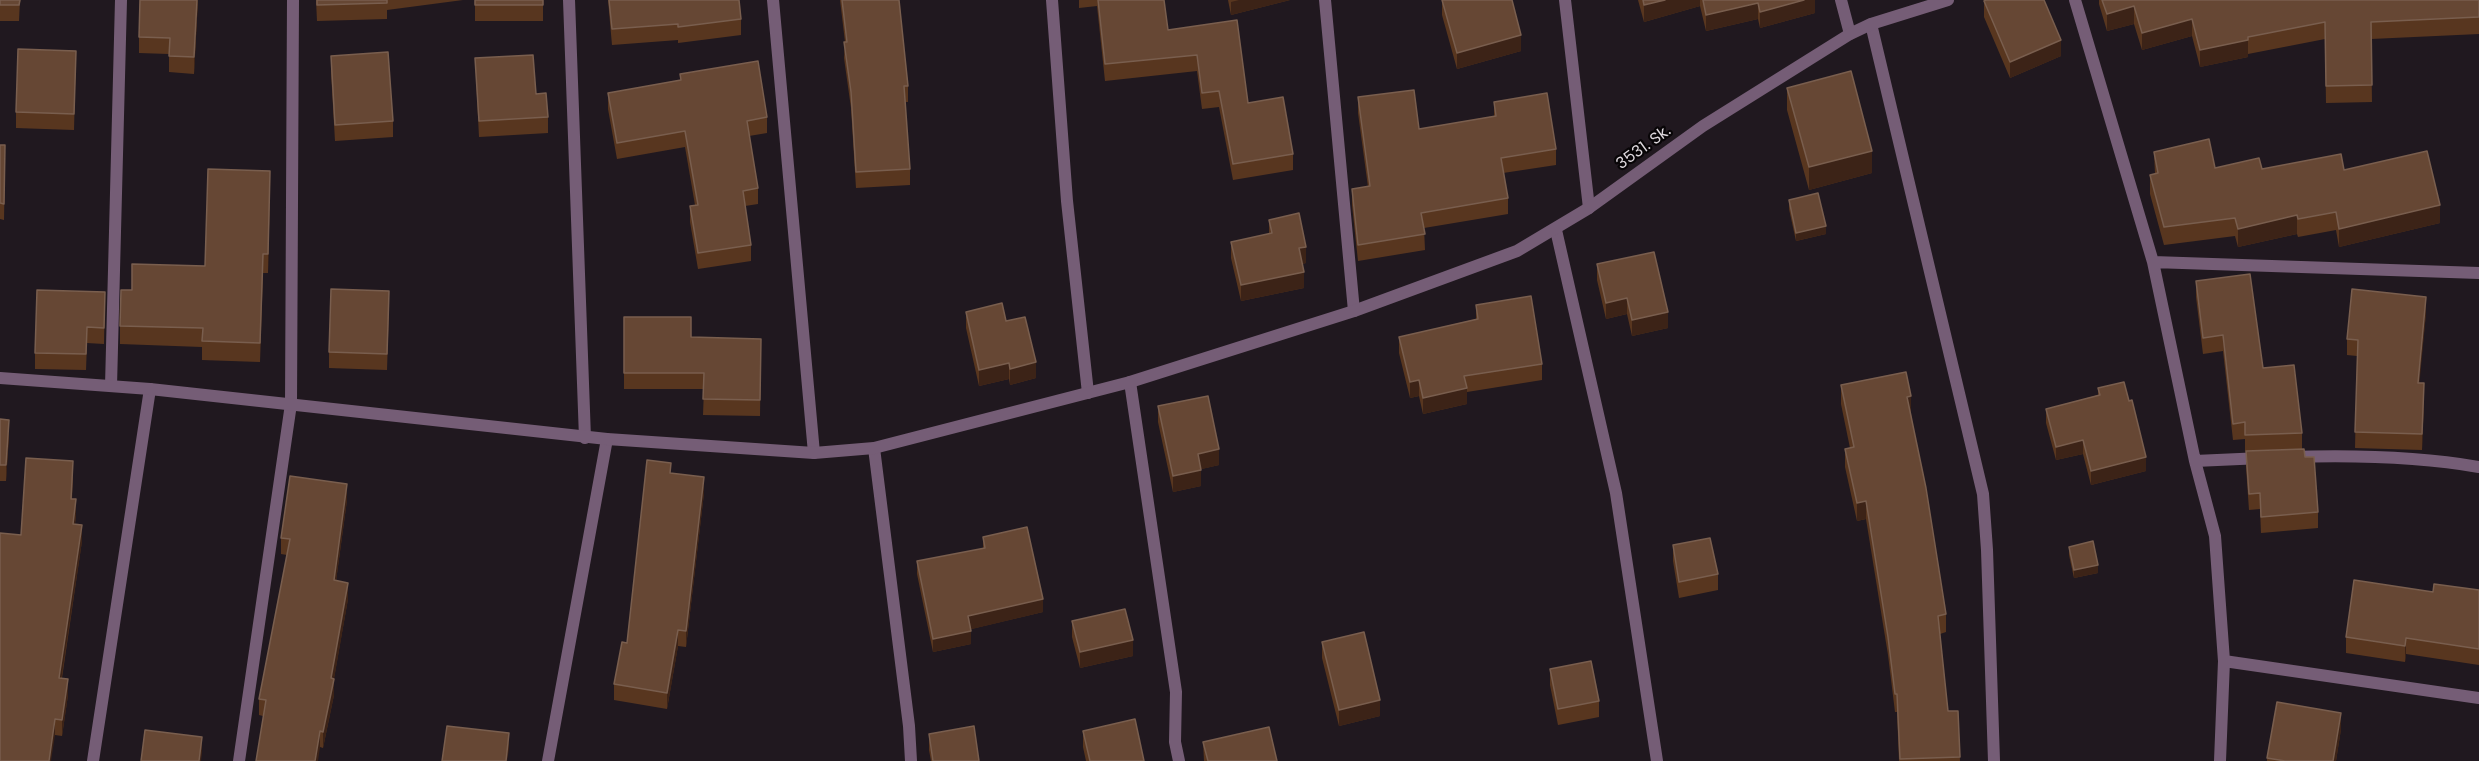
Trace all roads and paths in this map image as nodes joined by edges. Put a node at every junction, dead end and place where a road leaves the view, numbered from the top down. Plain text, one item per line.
1 (121, 0) edge
2 (293, 0) edge
3 (569, 0) edge
4 (773, 0) edge
5 (1052, 0) edge
6 (1325, 0) edge
7 (1565, 0) edge
8 (1841, 0) edge
9 (1948, 0) edge
10 (2075, 0) edge
11 (1871, 24) junction
12 (1850, 34) junction
13 (1589, 208) junction
14 (1556, 230) junction
15 (2153, 262) junction
16 (2479, 273) edge
17 (1353, 311) junction
18 (0, 378) edge
19 (1130, 382) junction
20 (111, 386) junction
21 (150, 389) junction
22 (1088, 393) junction
23 (291, 404) junction
24 (585, 438) junction
25 (607, 439) junction
26 (874, 448) junction
27 (814, 453) junction
28 (2195, 461) junction
29 (2479, 467) edge
30 (2224, 661) junction
31 (2479, 698) edge
32 (93, 761) edge
33 (238, 761) edge
34 (548, 761) edge
35 (911, 761) edge
36 (1179, 761) edge
37 (1657, 761) edge
38 (1994, 761) edge
39 (2220, 761) edge

1 - 20 street
2 - 23 street
3 - 24 street
4 - 27 street
5 - 22 street
6 - 17 street
7 - 13 street
8 - 12 street
9 - 11 street, 3531. Sk.
10 - 15 street
11 - 12 street, 3531. Sk.
11 - 38 street
12 - 13 street, 3531. Sk.
13 - 14 street, 3531. Sk.
14 - 17 street, 3531. Sk.
14 - 37 street
15 - 16 street
15 - 28 street
17 - 19 street, 3531. Sk.
18 - 20 street, 3531. Sk.
19 - 22 street, 3531. Sk.
19 - 36 street
20 - 21 street, 3531. Sk.
21 - 23 street, 3531. Sk.
21 - 32 street
22 - 26 street, 3531. Sk.
23 - 24 street, 3531. Sk.
23 - 33 street
24 - 25 street, 3531. Sk.
25 - 27 street, 3531. Sk.
25 - 34 street
26 - 27 street, 3531. Sk.
26 - 35 street
28 - 29 street
28 - 30 street
30 - 31 street
30 - 39 street

